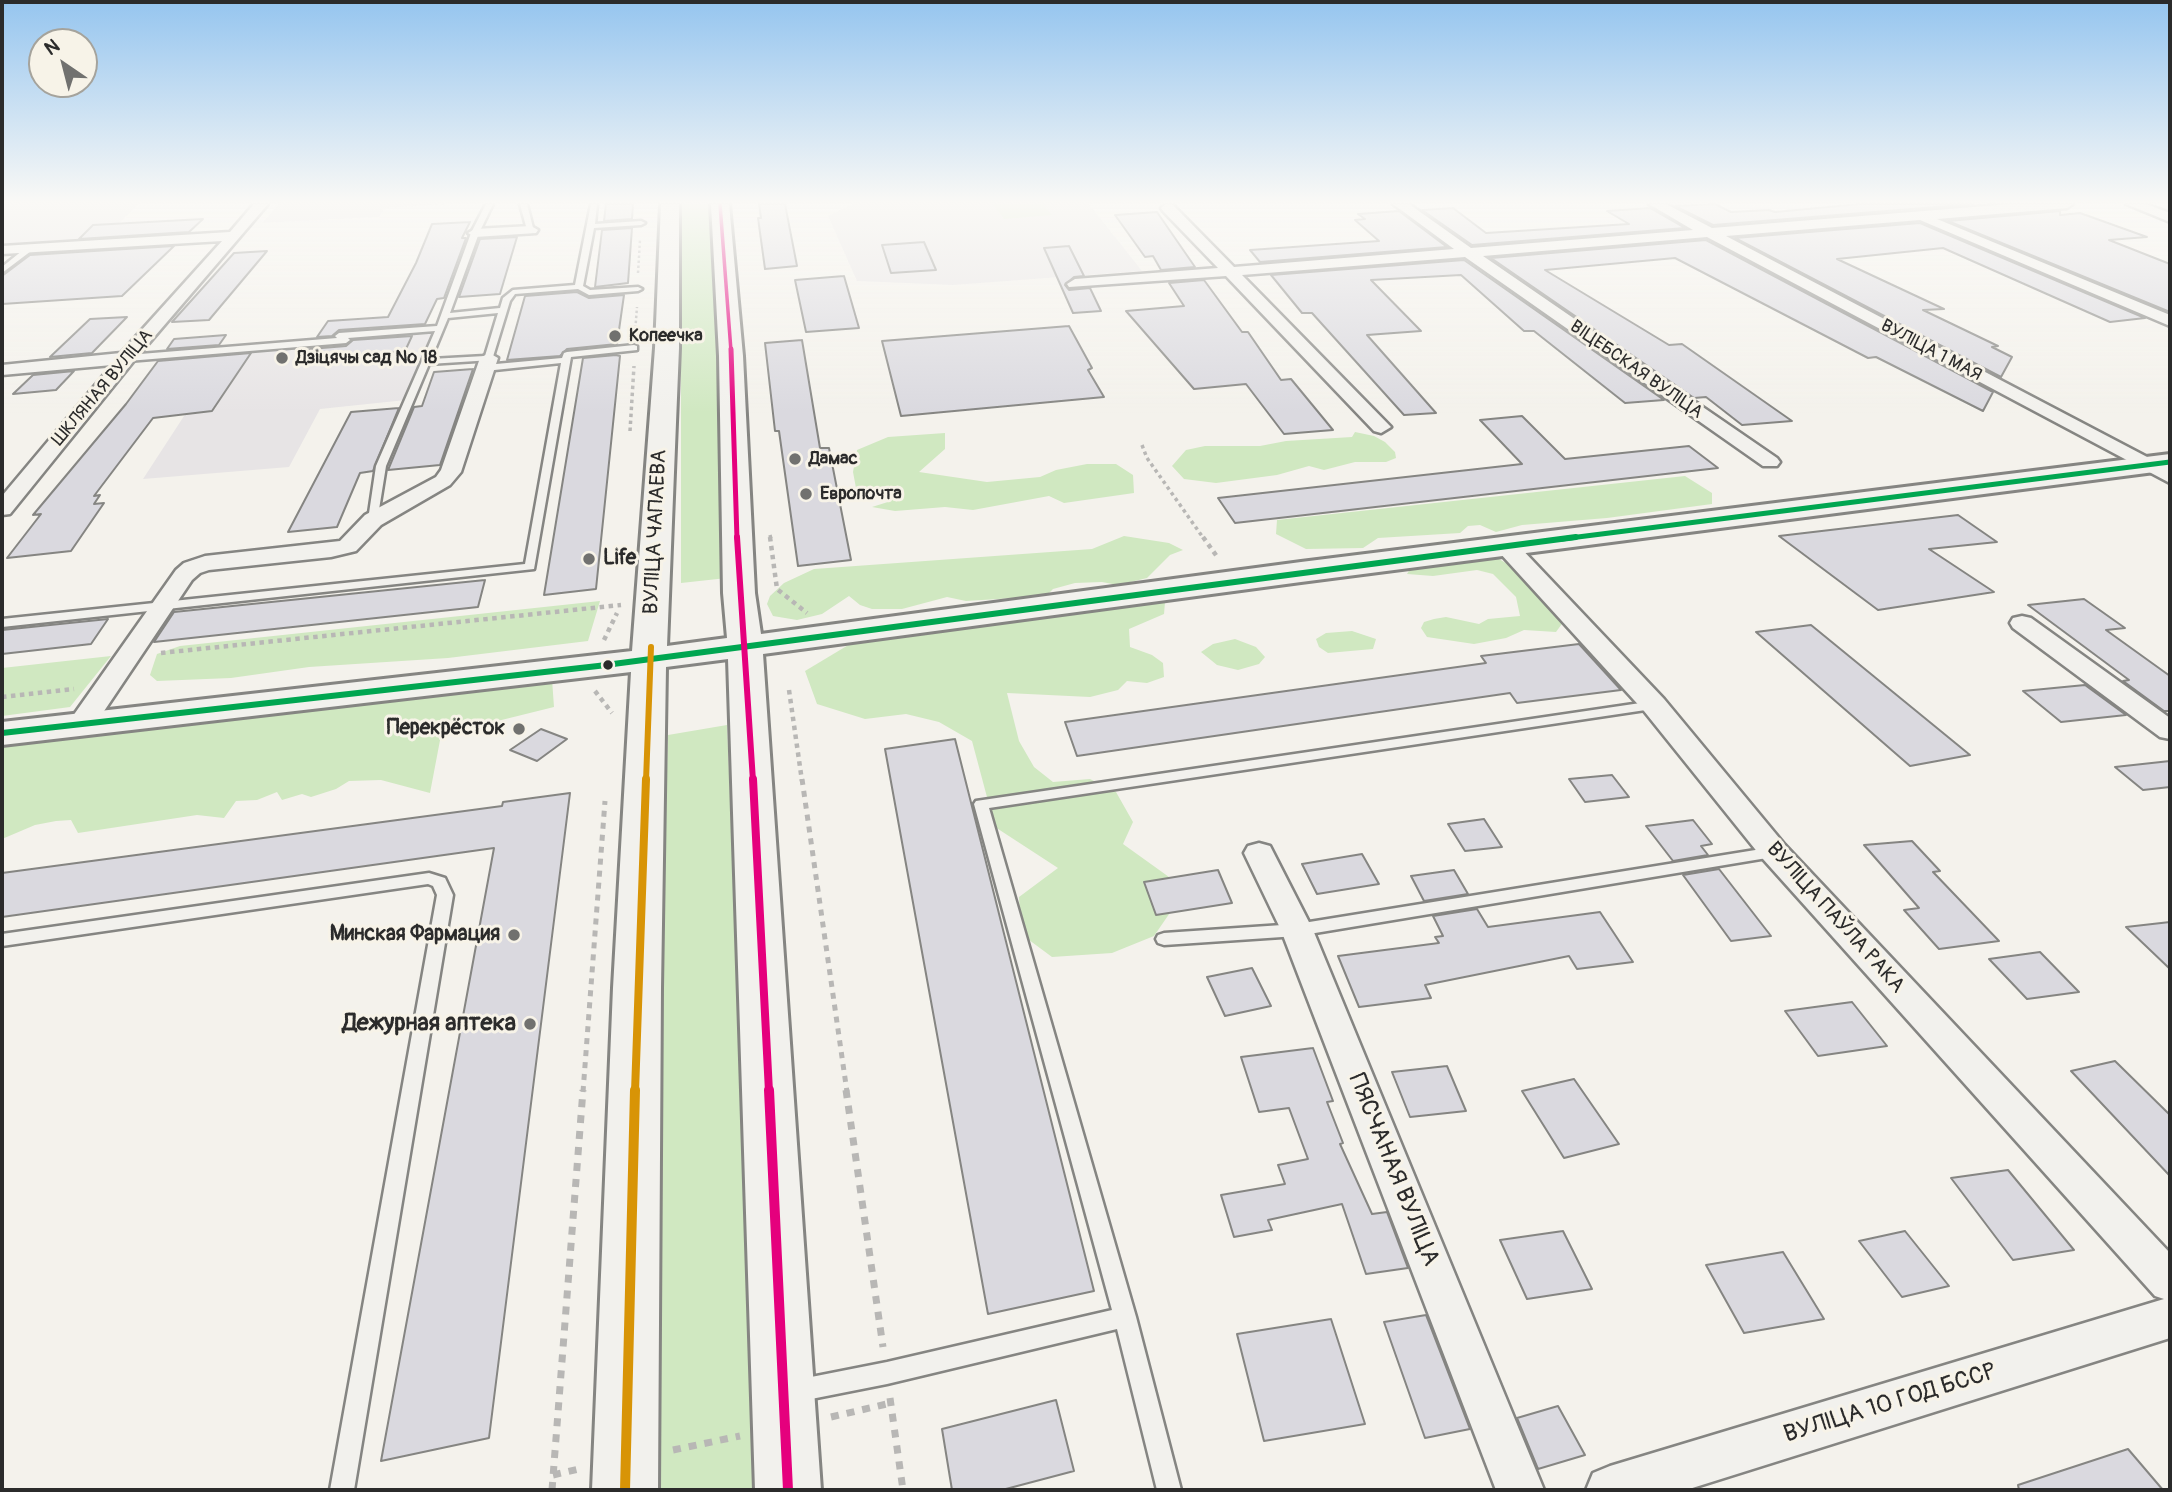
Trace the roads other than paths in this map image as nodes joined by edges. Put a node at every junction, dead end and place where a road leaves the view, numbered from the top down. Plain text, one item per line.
1 (201, 274) edge
2 (460, 274) edge
3 (582, 274) edge
4 (661, 274) edge
5 (725, 274) edge
6 (1201, 274) edge
7 (1233, 274) edge
8 (1496, 274) edge
9 (1789, 274) edge
10 (2056, 274) edge
11 (1075, 285) dead end
12 (579, 287) junction
13 (638, 289) road end
14 (503, 310) junction
15 (444, 316) junction
16 (2170, 321) edge
17 (439, 328) junction
18 (302, 339) dead end
19 (346, 340) dead end
20 (634, 348) road end
21 (128, 358) junction
22 (566, 360) junction
23 (425, 362) junction
24 (487, 363) junction
25 (2, 370) edge
26 (1381, 427) dead end
27 (1770, 462) dead end
28 (2162, 468) edge
29 (2, 509) edge
30 (373, 520) junction
31 (1507, 547) junction
32 (162, 606) junction
33 (2, 623) edge
34 (2022, 623) dead end
35 (745, 647) junction
36 (650, 659) junction
37 (1654, 705) junction
38 (82, 723) junction
39 (2170, 731) edge
40 (2, 733) edge
41 (1774, 852) junction
42 (1259, 853) dead end
43 (1297, 930) junction
44 (1164, 939) dead end
45 (2, 940) edge
46 (2170, 1282) edge
47 (1125, 1317) junction
48 (2170, 1318) edge
49 (785, 1410) junction
50 (626, 1475) edge
51 (342, 1490) edge
52 (788, 1490) edge
53 (1169, 1490) edge
54 (1520, 1490) edge
55 (1610, 1490) edge

1 - 21 street, ШКЛЯНАЯ ВУЛІЦА
2 - 15 lane
3 - 12 lane
4 - 36 main road, ВУЛІЦА ЧАПАЕВА
5 - 35 main road
6 - 11 street
7 - 26 street
8 - 27 street, ВІЦЕБСКАЯ ВУЛІЦА
9 - 28 street, ВУЛІЦА 1 МАЯ
10 - 16 street
12 - 13 lane
12 - 14 lane
14 - 15 lane
14 - 24 lane
15 - 17 lane
17 - 18 lane
17 - 23 lane
19 - 21 lane
20 - 22 lane
21 - 25 street
21 - 29 street, ШКЛЯНАЯ ВУЛІЦА
22 - 24 lane
22 - 32 lane
23 - 24 lane
23 - 30 lane
24 - 30 street
28 - 31 main road
30 - 32 street
31 - 35 main road
31 - 37 street, ВУЛІЦА ПАЎЛА РАКА
32 - 33 lane
32 - 38 street
34 - 39 street
35 - 36 main road
35 - 49 main road
36 - 38 main road
36 - 50 main road, ВУЛІЦА ЧАПАЕВА
37 - 41 street, ВУЛІЦА ПАЎЛА РАКА
37 - 47 lane
38 - 40 main road
41 - 43 lane
41 - 46 street, ВУЛІЦА ПАЎЛА РАКА
42 - 43 street, ПЯСЧАНАЯ ВУЛІЦА
43 - 44 lane
43 - 54 street, ПЯСЧАНАЯ ВУЛІЦА
45 - 51 lane
47 - 49 lane
47 - 53 lane
48 - 55 street, ВУЛІЦА 10 ГОД БССР
49 - 52 main road

